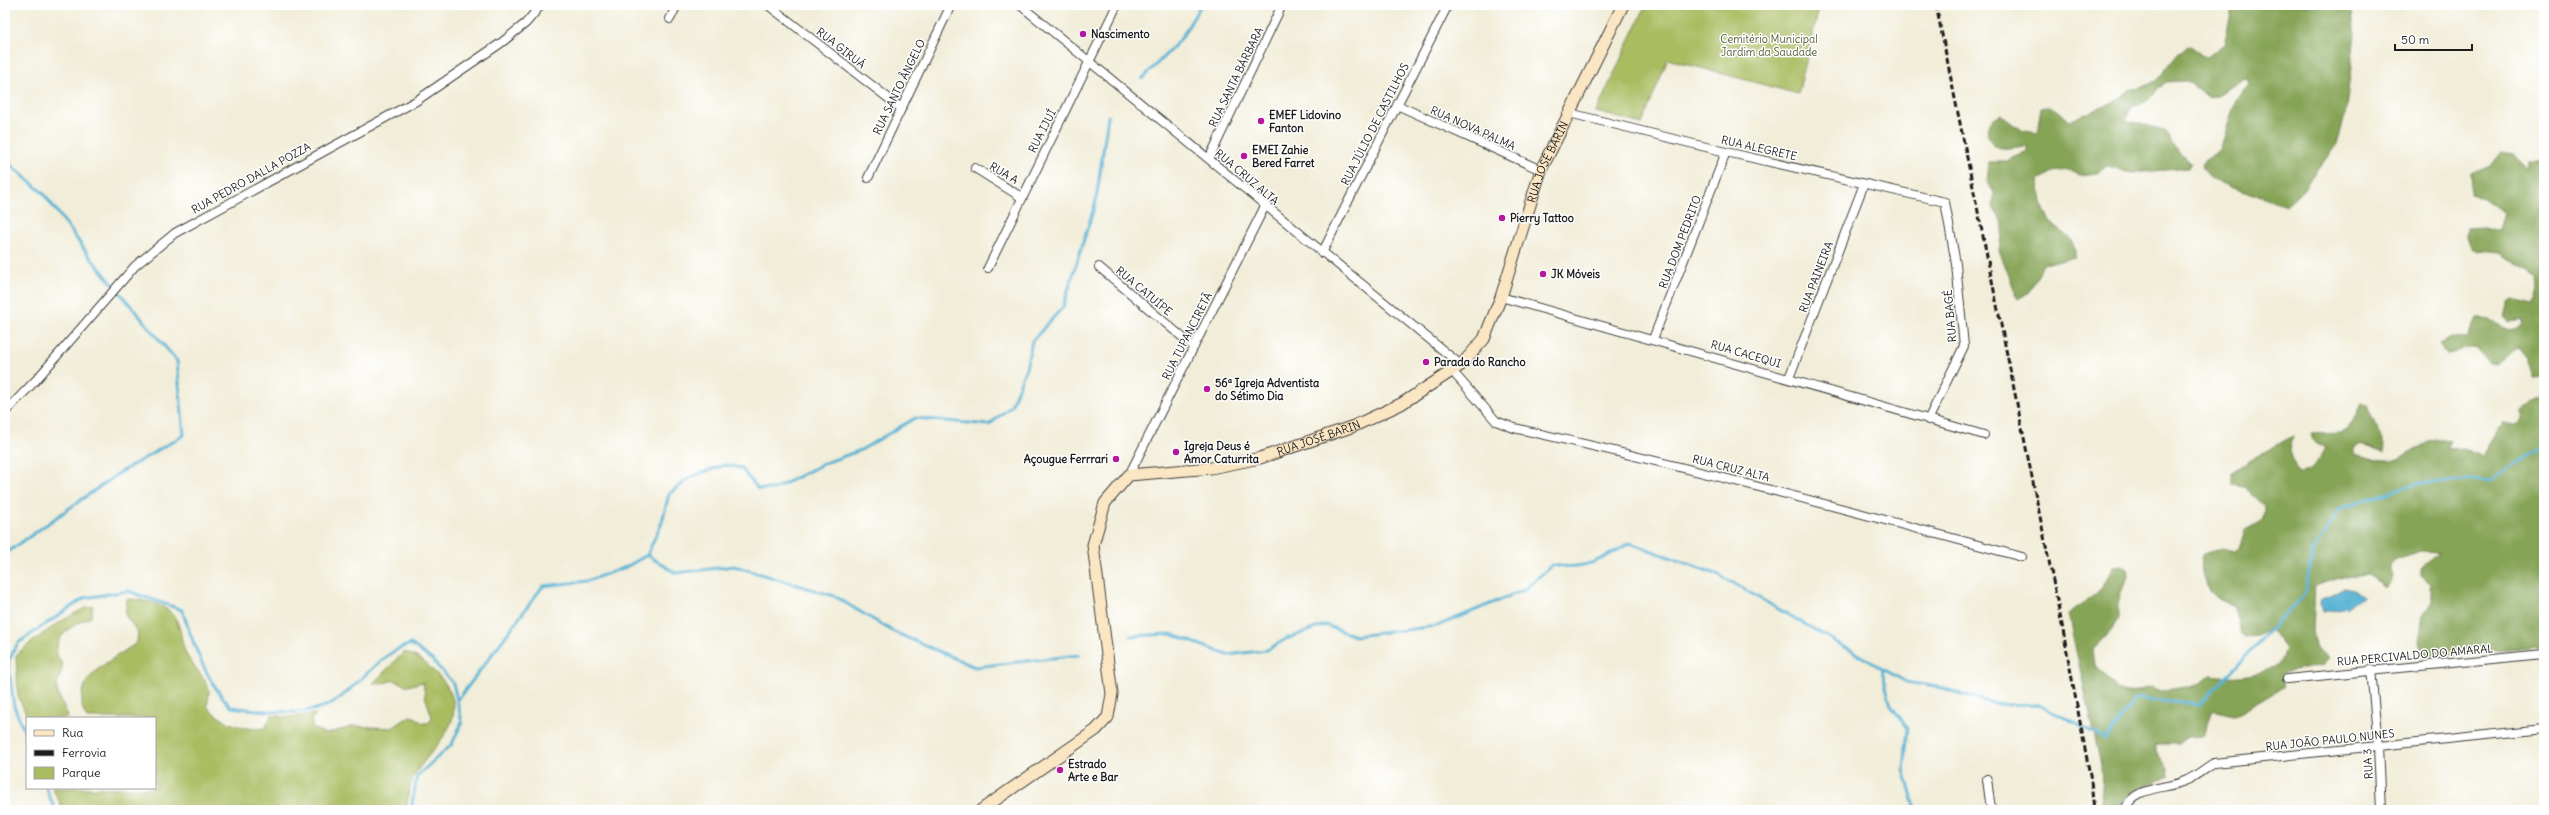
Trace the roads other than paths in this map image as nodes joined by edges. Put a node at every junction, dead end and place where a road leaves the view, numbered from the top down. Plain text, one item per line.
1 (541, 5) edge
2 (676, 5) edge
3 (768, 5) edge
4 (951, 5) edge
5 (1020, 5) edge
6 (1117, 5) edge
7 (1282, 5) edge
8 (1448, 5) edge
9 (1623, 5) edge
10 (670, 19) dead end
11 (1089, 60) junction
12 (1397, 105) junction
13 (901, 108) junction
14 (1569, 113) junction
15 (1726, 152) junction
16 (1209, 159) junction
17 (975, 168) dead end
18 (1541, 170) junction
19 (868, 178) dead end
20 (1864, 184) junction
21 (1021, 197) junction
22 (1945, 202) joint
23 (1265, 206) junction
24 (1322, 253) junction
25 (1099, 267) dead end
26 (988, 268) dead end
27 (1501, 297) junction
28 (1653, 339) junction
29 (1194, 347) junction
30 (1457, 369) junction
31 (1789, 378) junction
32 (5, 412) edge
33 (1928, 420) junction
34 (1984, 435) dead end
35 (1129, 475) junction
36 (2022, 557) dead end
37 (2544, 654) edge
38 (2371, 669) junction
39 (2287, 679) dead end
40 (2544, 729) edge
41 (2378, 746) junction
42 (1987, 779) dead end
43 (981, 810) edge
44 (1991, 810) edge
45 (2125, 810) edge
46 (2381, 810) edge

1 - 32 street, RUA PEDRO DALLA POZZA
2 - 10 street
3 - 13 street, RUA GIRUÁ
4 - 13 street, RUA SANTO ÂNGELO
5 - 11 street, RUA CRUZ ALTA
6 - 11 street, RUA IJUÍ
7 - 16 street, RUA SANTA BÁRBARA
8 - 12 street, RUA JÚLIO DE CASTILHOS
9 - 14 main road, RUA JOSÉ BARIN
11 - 16 street, RUA CRUZ ALTA
11 - 21 street, RUA IJUÍ
12 - 18 street, RUA NOVA PALMA
12 - 24 street, RUA JÚLIO DE CASTILHOS
13 - 19 street, RUA SANTO ÂNGELO
14 - 15 street, RUA ALEGRETE
14 - 18 main road, RUA JOSÉ BARIN
15 - 20 street, RUA ALEGRETE
15 - 28 street, RUA DOM PEDRITO
16 - 23 street, RUA CRUZ ALTA
17 - 21 street, RUA A
18 - 27 main road, RUA JOSÉ BARIN
20 - 22 street, RUA ALEGRETE
20 - 31 street, RUA PAINEIRA
21 - 26 street, RUA IJUÍ
22 - 33 street, RUA BAGÉ
23 - 24 street, RUA CRUZ ALTA
23 - 29 street, RUA TUPANCIRETÃ
24 - 30 street, RUA CRUZ ALTA
25 - 29 street, RUA CATUÍPE
27 - 28 street, RUA CACEQUI
27 - 30 main road, RUA JOSÉ BARIN
28 - 31 street, RUA CACEQUI
29 - 35 street, RUA TUPANCIRETÃ
30 - 35 main road, RUA JOSÉ BARIN
30 - 36 street, RUA CRUZ ALTA
31 - 33 street, RUA CACEQUI
33 - 34 street, RUA CACEQUI
35 - 43 main road
37 - 38 street, RUA PERCIVALDO DO AMARAL
38 - 39 street, RUA PERCIVALDO DO AMARAL
38 - 41 street, RUA 3
40 - 41 street, RUA JOÃO PAULO NUNES
41 - 45 street, RUA JOÃO PAULO NUNES
41 - 46 street, RUA 3
42 - 44 street

